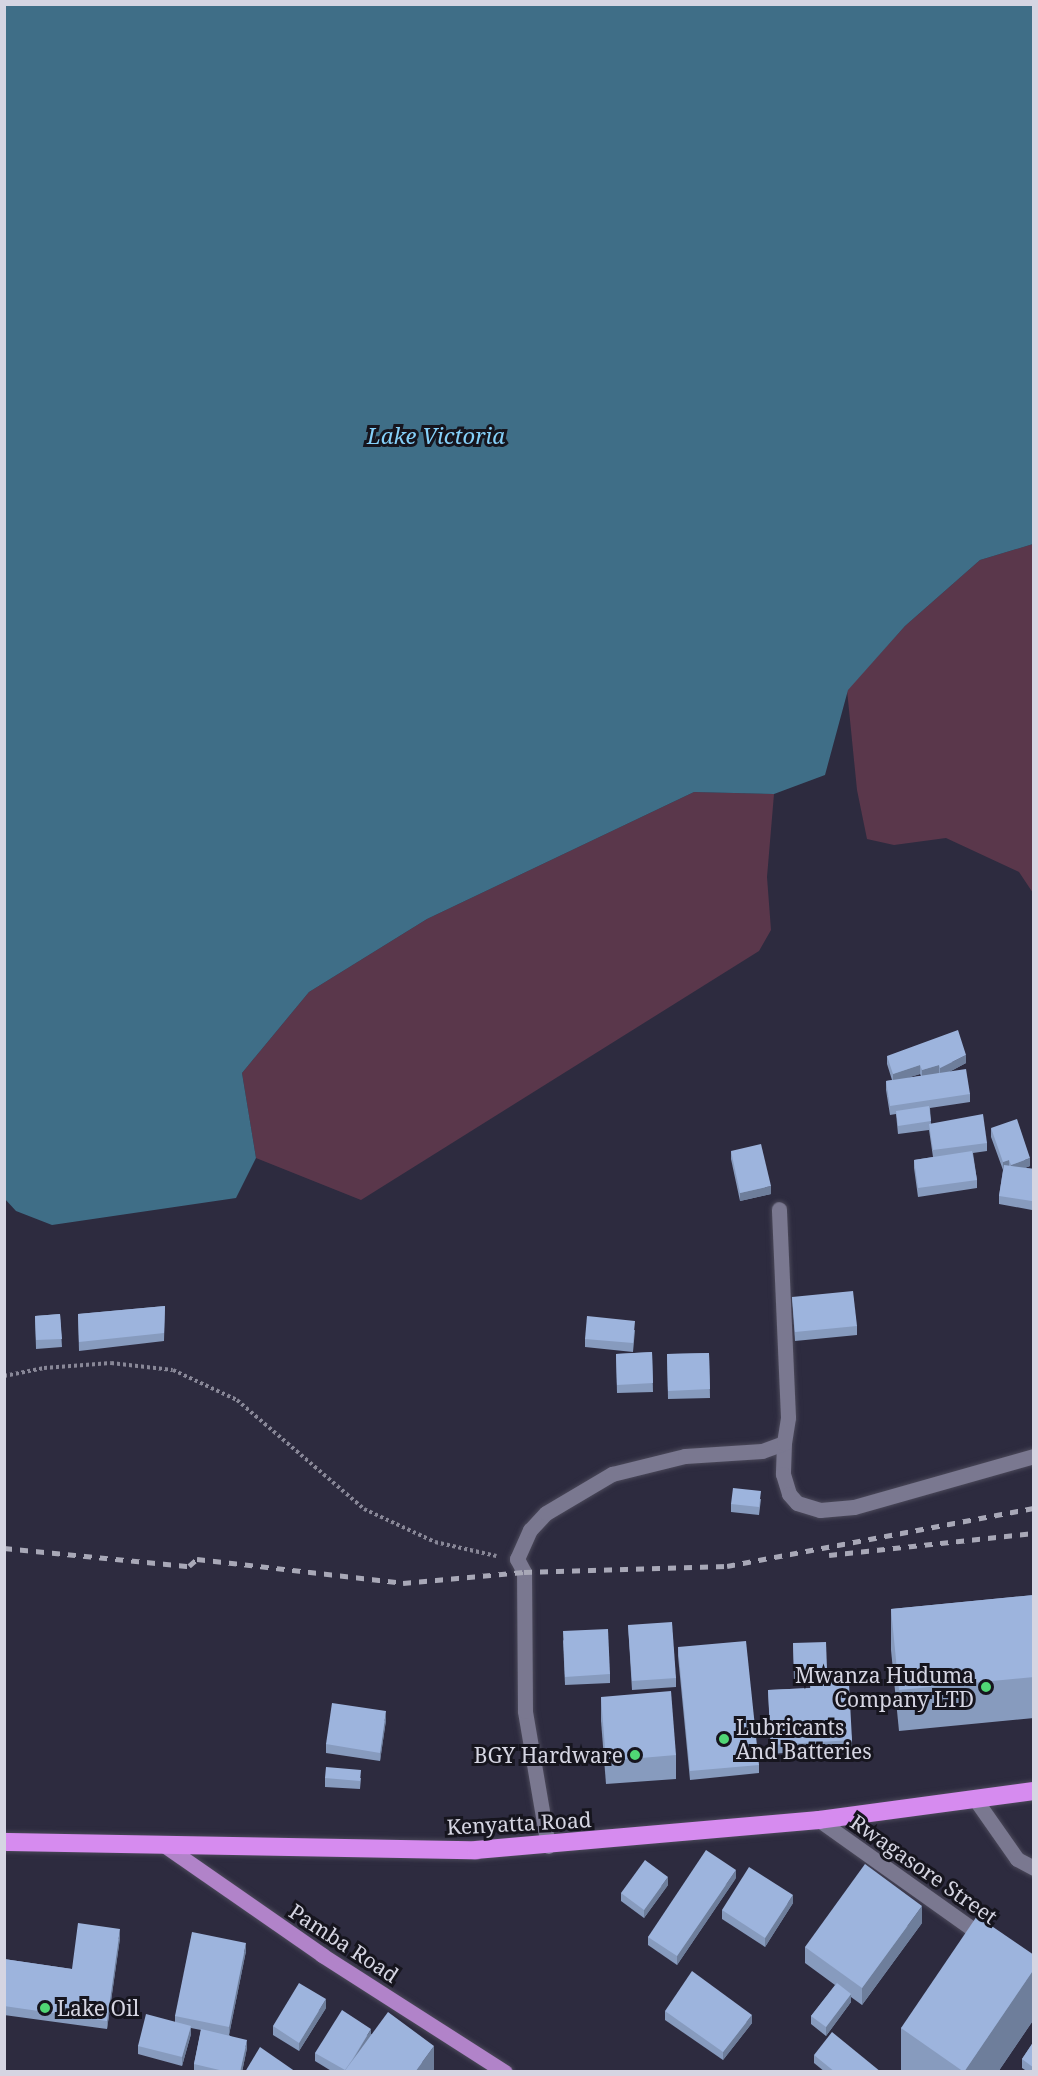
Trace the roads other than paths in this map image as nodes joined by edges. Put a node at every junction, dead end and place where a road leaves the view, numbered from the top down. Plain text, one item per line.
1 (778, 1209) dead end
2 (784, 1443) junction
3 (1034, 1456) edge
4 (1034, 1791) edge
5 (975, 1799) junction
6 (819, 1820) junction
7 (4, 1842) edge
8 (164, 1845) junction
9 (548, 1846) junction
10 (1034, 1868) edge
11 (994, 1945) edge
12 (505, 2072) edge

1 - 2 street
2 - 3 street
2 - 9 street
4 - 5 highway, Kenyatta Road
5 - 6 highway, Kenyatta Road
5 - 10 street
6 - 9 highway, Kenyatta Road
6 - 11 street, Rwagasore Street
7 - 8 highway, Kenyatta Road
8 - 9 highway, Kenyatta Road
8 - 12 main road, Pamba Road

